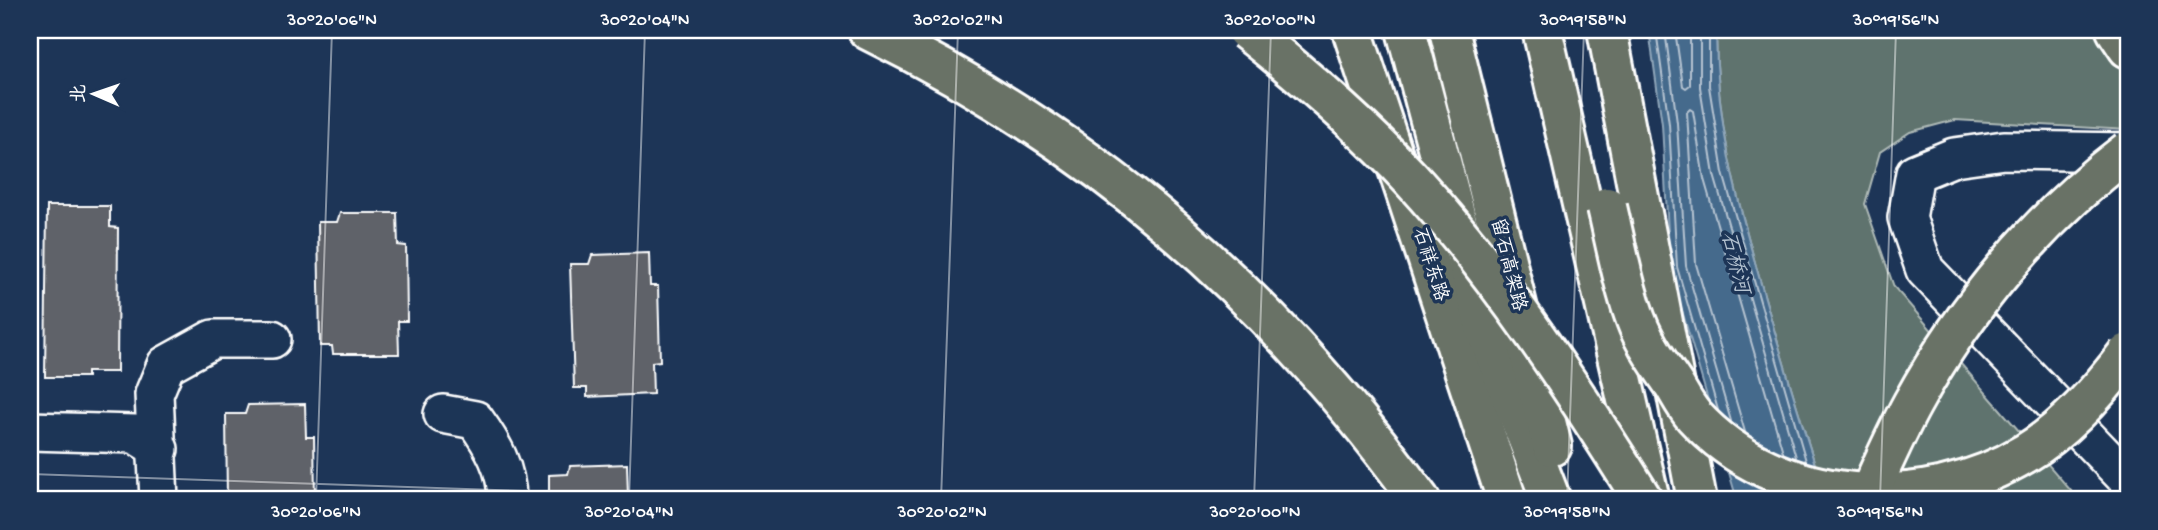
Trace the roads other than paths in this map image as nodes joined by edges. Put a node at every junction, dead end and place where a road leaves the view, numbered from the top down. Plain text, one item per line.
1 (868, 30) edge
2 (1246, 30) edge
3 (1352, 30) edge
4 (1406, 30) edge
5 (1449, 30) edge
6 (1542, 30) edge
7 (1565, 30) edge
8 (1607, 30) edge
9 (2116, 30) edge
10 (2128, 48) edge
11 (2128, 152) edge
12 (272, 339) dead end
13 (2128, 353) edge
14 (443, 414) dead end
15 (30, 431) edge
16 (159, 449) junction
17 (2128, 480) edge
18 (159, 500) edge
19 (507, 500) edge
20 (1420, 500) edge
21 (1507, 500) edge
22 (1551, 500) edge
23 (1565, 500) edge
24 (1643, 500) edge
25 (1650, 500) edge
26 (1697, 500) edge
27 (1866, 500) edge

1 - 20 main road
2 - 24 main road, bridge
3 - 21 main road, 石祥东路
4 - 22 main road, bridge
5 - 23 main road, 留石高架路, bridge
6 - 25 main road
7 - 13 main road, bridge
8 - 26 main road
9 - 10 main road
11 - 17 lane
11 - 27 main road, bridge
12 - 16 lane
14 - 19 lane
15 - 16 lane
16 - 18 lane

